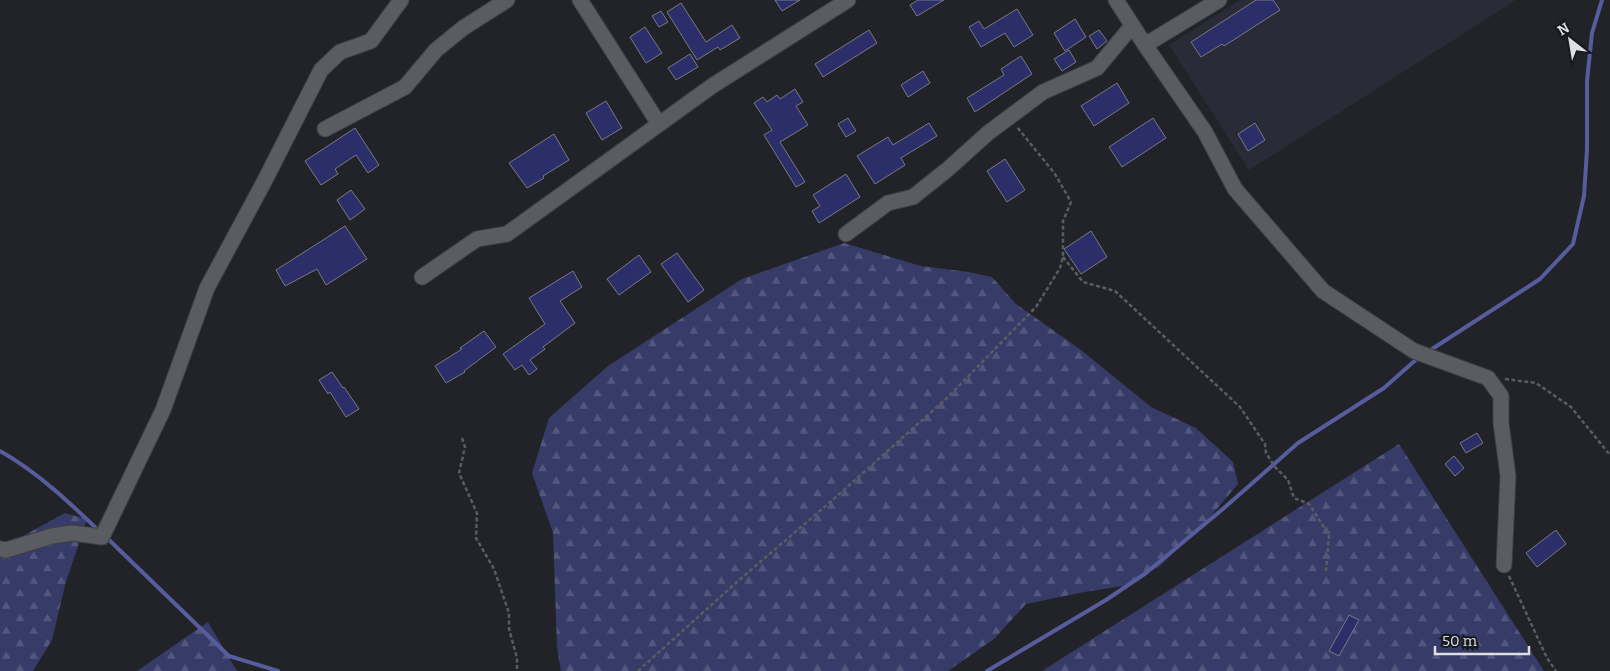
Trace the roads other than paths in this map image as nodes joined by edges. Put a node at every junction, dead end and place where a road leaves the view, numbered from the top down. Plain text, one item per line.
1 (402, 0) edge
2 (507, 0) edge
3 (580, 0) edge
4 (848, 0) edge
5 (1116, 0) edge
6 (1219, 0) edge
7 (1132, 26) junction
8 (1145, 45) junction
9 (659, 124) junction
10 (325, 128) dead end
11 (846, 234) dead end
12 (422, 276) dead end
13 (0, 549) edge
14 (1504, 565) road end

1 - 13 street
2 - 10 street
3 - 9 street
4 - 9 street
5 - 7 street
6 - 8 street
7 - 8 street
7 - 11 street
8 - 14 street
9 - 12 street

